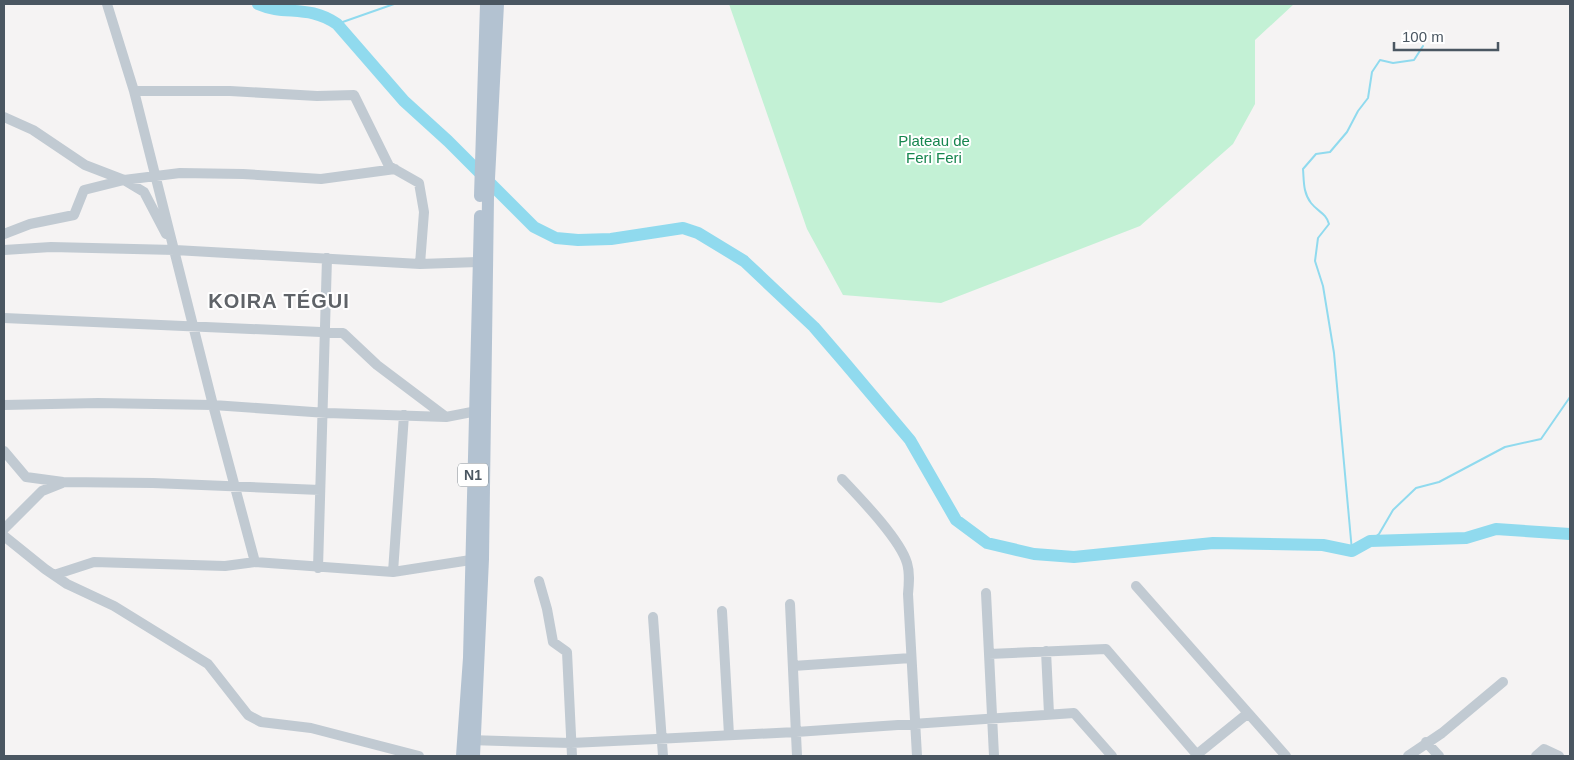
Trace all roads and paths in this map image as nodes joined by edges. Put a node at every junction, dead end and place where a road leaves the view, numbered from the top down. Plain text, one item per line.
1 (107, 4) edge
2 (486, 4) edge
3 (498, 4) edge
4 (134, 91) junction
5 (489, 91) junction
6 (4, 117) edge
7 (394, 169) junction
8 (156, 178) junction
9 (124, 180) junction
10 (484, 196) junction
11 (4, 234) edge
12 (4, 250) edge
13 (175, 250) junction
14 (327, 258) junction
15 (478, 262) junction
16 (420, 264) junction
17 (4, 318) edge
18 (194, 328) junction
19 (325, 333) junction
20 (4, 404) edge
21 (213, 405) junction
22 (480, 410) junction
23 (322, 413) junction
24 (404, 415) junction
25 (446, 417) junction
26 (4, 451) edge
27 (842, 480) dead end
28 (63, 482) junction
29 (236, 487) junction
30 (320, 490) junction
31 (4, 528) edge
32 (4, 536) edge
33 (477, 559) junction
34 (255, 562) junction
35 (318, 568) junction
36 (393, 572) junction
37 (54, 575) junction
38 (539, 581) dead end
39 (1136, 586) dead end
40 (986, 593) dead end
41 (790, 604) dead end
42 (722, 611) dead end
43 (653, 617) dead end
44 (1046, 651) junction
45 (989, 654) junction
46 (911, 658) junction
47 (793, 666) junction
48 (1503, 682) dead end
49 (1050, 714) junction
50 (1247, 714) junction
51 (992, 718) junction
52 (915, 724) junction
53 (796, 732) junction
54 (729, 735) junction
55 (662, 738) junction
56 (470, 740) junction
57 (1426, 742) junction
58 (571, 743) junction
59 (419, 756) edge
60 (462, 756) edge
61 (474, 756) edge
62 (572, 756) edge
63 (663, 756) edge
64 (797, 756) edge
65 (917, 756) edge
66 (994, 756) edge
67 (1112, 756) edge
68 (1197, 756) edge
69 (1286, 756) edge
70 (1408, 756) edge
71 (1438, 756) edge
72 (1536, 756) edge
73 (1559, 756) edge

1 - 4 street
2 - 5 main road, N1
3 - 5 main road, N1
4 - 7 street
4 - 8 street
5 - 10 main road, N1
6 - 9 street
7 - 8 street
7 - 16 street
8 - 9 street
8 - 13 street
9 - 11 street
9 - 13 street
10 - 15 main road, N1
10 - 22 main road, N1
12 - 13 street
13 - 14 street
13 - 18 street
14 - 16 street
14 - 19 street
15 - 16 street
15 - 22 main road, N1
17 - 18 street
18 - 19 street
18 - 21 street
19 - 23 street
19 - 25 street
20 - 21 street
21 - 23 street
21 - 29 street
22 - 25 street
22 - 33 main road, N1
23 - 24 street
23 - 30 street
24 - 25 street
24 - 36 street
26 - 28 street
27 - 46 street
28 - 29 street
28 - 31 street
29 - 30 street
29 - 34 street
30 - 35 street
32 - 37 street
33 - 36 street
33 - 56 main road, N1
34 - 35 street
34 - 37 street
35 - 36 street
37 - 59 street
38 - 58 street
39 - 50 street
40 - 45 street
41 - 47 street
42 - 54 street
43 - 55 street
44 - 45 street
44 - 49 street
44 - 68 street
45 - 51 street
46 - 47 street
46 - 52 street
47 - 53 street
48 - 57 street
49 - 51 street
49 - 67 street
50 - 68 street
50 - 69 street
51 - 52 street
51 - 66 street
52 - 53 street
52 - 65 street
53 - 54 street
53 - 64 street
54 - 55 street
55 - 58 street
55 - 63 street
56 - 58 street
56 - 60 main road, N1
56 - 61 main road, N1
57 - 70 street
57 - 71 street
58 - 62 street
72 - 73 street

